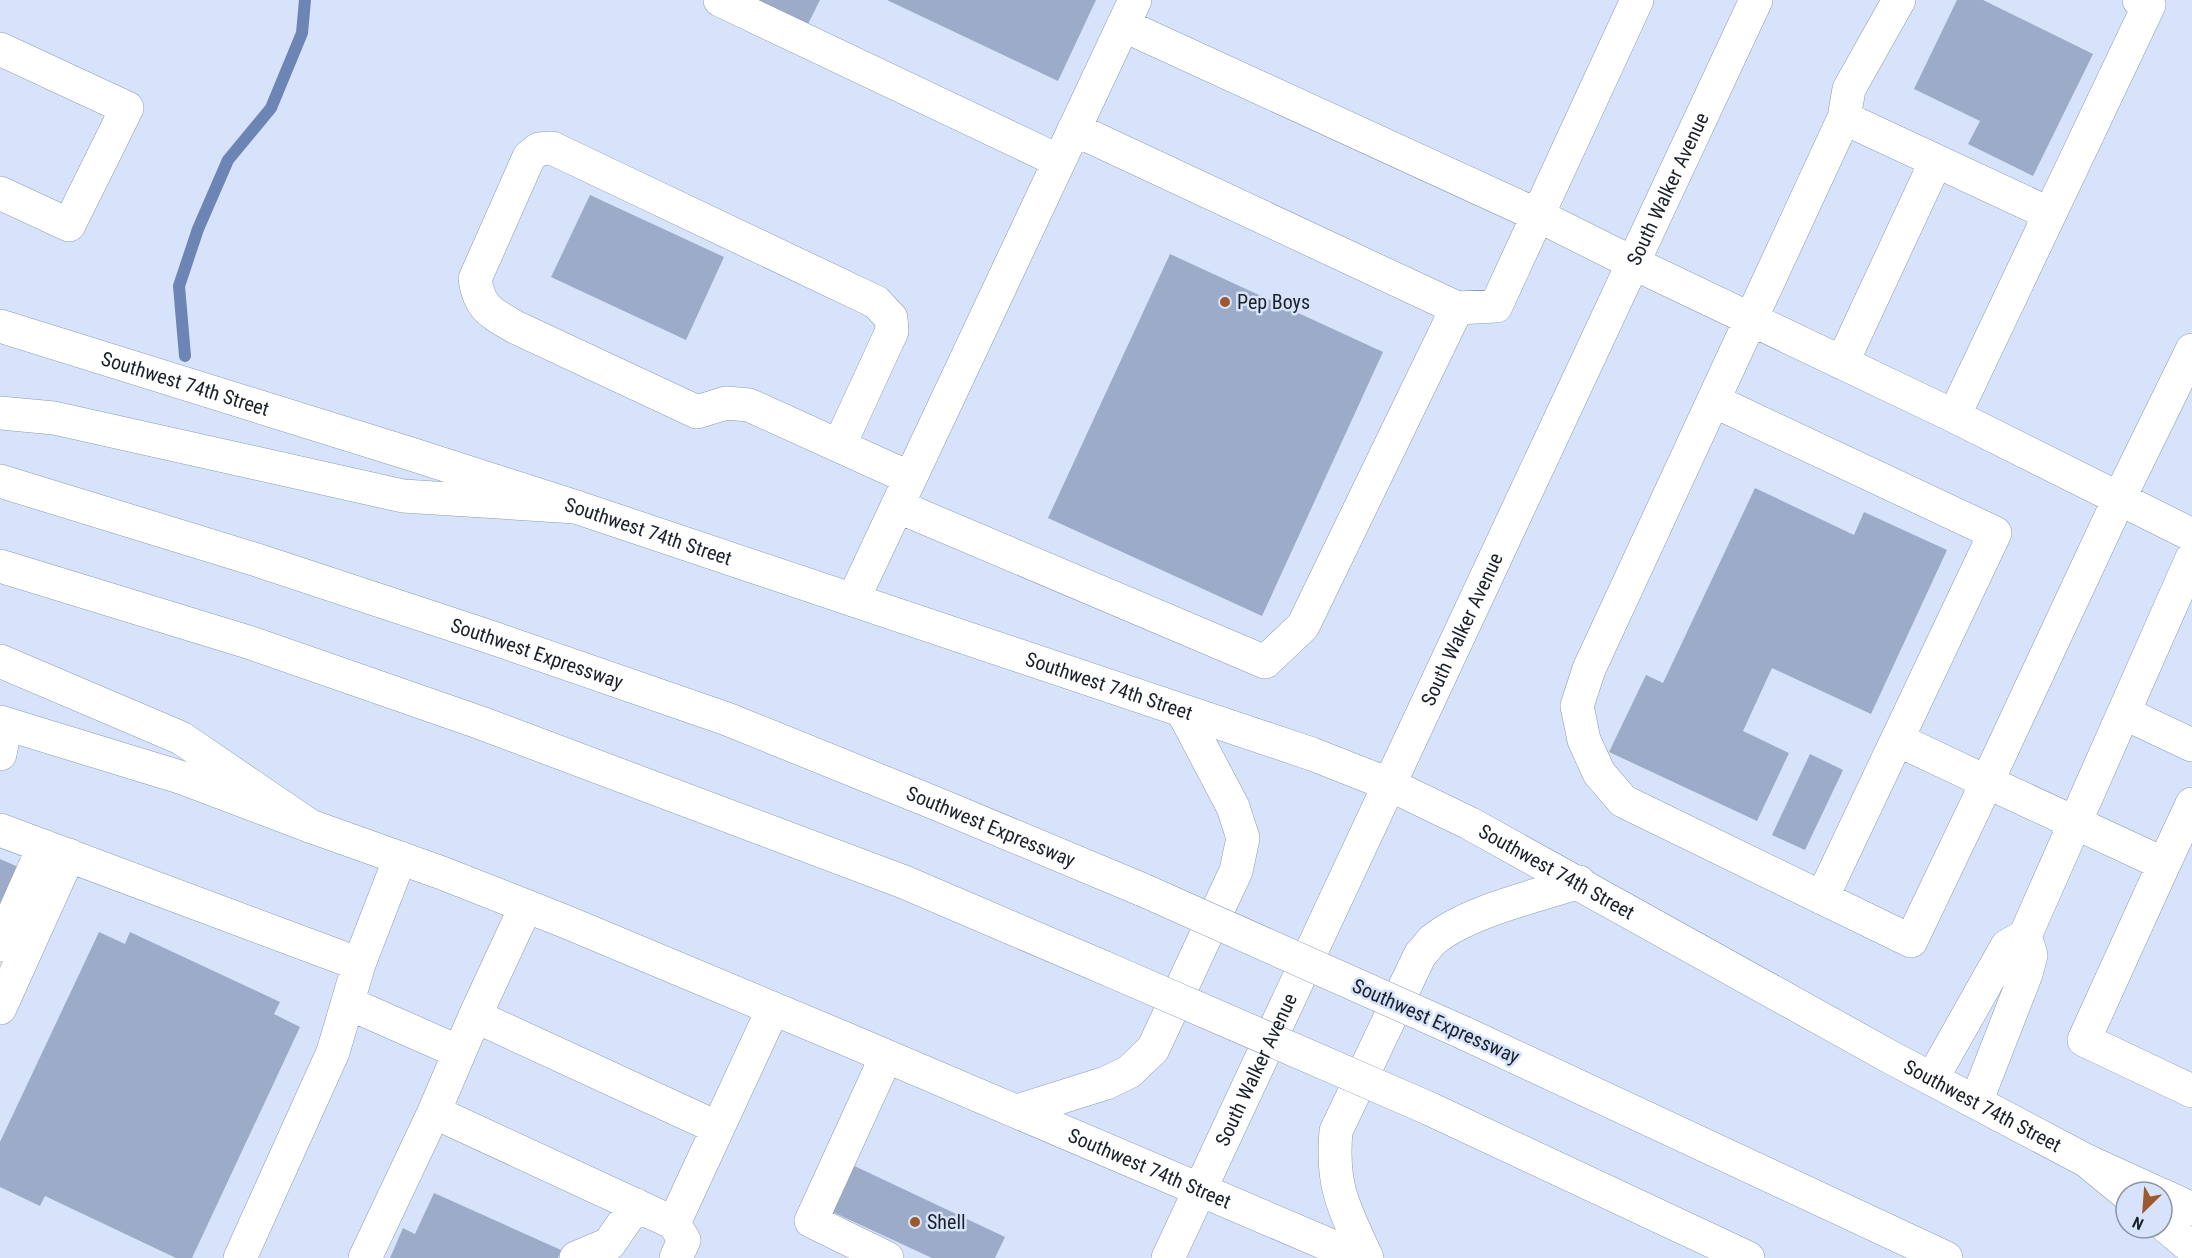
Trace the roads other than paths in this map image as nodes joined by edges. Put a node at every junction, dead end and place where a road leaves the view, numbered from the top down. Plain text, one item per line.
1 (720, 0) edge
2 (1637, 0) edge
3 (1756, 0) edge
4 (1899, 0) edge
5 (2147, 2) edge
6 (1129, 12) edge
7 (0, 49) edge
8 (1844, 118) junction
9 (1074, 129) junction
10 (1059, 161) junction
11 (1936, 161) junction
12 (0, 193) edge
13 (2050, 214) junction
14 (1537, 215) junction
15 (1633, 263) junction
16 (1457, 308) junction
17 (1752, 320) junction
18 (0, 326) edge
19 (2192, 350) edge
20 (1842, 363) junction
21 (1714, 401) junction
22 (0, 413) edge
23 (1954, 416) junction
24 (839, 446) junction
25 (0, 481) edge
26 (904, 492) junction
27 (2120, 499) junction
28 (576, 507) junction
29 (2192, 535) edge
30 (2192, 558) edge
31 (0, 566) edge
32 (2186, 591) edge
33 (853, 600) junction
34 (0, 661) edge
35 (1183, 712) junction
36 (2124, 713) junction
37 (2, 733) edge
38 (1898, 740) junction
39 (2192, 745) edge
40 (1987, 782) junction
41 (1388, 784) junction
42 (2192, 804) edge
43 (2075, 824) junction
44 (310, 826) junction
45 (0, 830) edge
46 (57, 851) junction
47 (400, 858) junction
48 (2164, 864) junction
49 (1579, 882) junction
50 (1822, 898) junction
51 (526, 906) junction
52 (2025, 936) junction
53 (0, 945) edge
54 (359, 964) junction
55 (348, 1003) junction
56 (0, 1008) edge
57 (773, 1009) junction
58 (475, 1016) junction
59 (459, 1052) junction
60 (886, 1057) junction
61 (1932, 1079) junction
62 (2192, 1091) edge
63 (1976, 1102) junction
64 (1017, 1111) junction
65 (434, 1112) junction
66 (718, 1128) junction
67 (2087, 1161) junction
68 (2129, 1180) edge
69 (2114, 1183) edge
70 (1200, 1190) junction
71 (2174, 1201) edge
72 (636, 1205) junction
73 (2192, 1209) edge
74 (674, 1223) junction
75 (2174, 1233) edge
76 (2192, 1248) edge
77 (240, 1258) edge
78 (365, 1258) edge
79 (576, 1258) edge
80 (676, 1258) edge
81 (887, 1258) edge
82 (1168, 1258) edge
83 (1360, 1258) edge
84 (1367, 1258) edge
85 (1748, 1258) edge
86 (1946, 1258) edge

1 - 10 main road
2 - 14 main road
3 - 15 main road, South Walker Avenue
4 - 8 main road
5 - 13 main road
6 - 9 main road
6 - 14 main road
7 - 12 main road
8 - 11 main road
8 - 17 main road
9 - 10 main road
9 - 16 main road
10 - 26 main road
11 - 13 main road
11 - 20 main road
13 - 23 main road
14 - 15 main road
14 - 16 main road
15 - 17 main road
15 - 41 main road, South Walker Avenue
16 - 26 main road
17 - 20 main road
17 - 21 main road
18 - 28 main road, Southwest 74th Street
19 - 27 main road
20 - 23 main road
21 - 38 main road
21 - 50 main road
22 - 28 main road
23 - 27 main road
24 - 24 main road
24 - 26 main road
25 - 86 main road, Southwest Expressway, bridge
26 - 33 main road
27 - 29 main road
27 - 40 main road
28 - 33 main road, Southwest 74th Street
30 - 32 main road
31 - 85 main road, bridge
32 - 36 main road
33 - 35 main road, Southwest 74th Street
34 - 44 main road
35 - 41 main road, Southwest 74th Street
35 - 64 main road
36 - 39 main road
36 - 43 main road
37 - 44 main road, Southwest 74th Street
38 - 40 main road
38 - 50 main road
40 - 43 main road
40 - 50 main road
41 - 49 main road, Southwest 74th Street
41 - 70 main road, South Walker Avenue
42 - 48 main road
43 - 48 main road
43 - 52 main road
44 - 47 main road, Southwest 74th Street
45 - 46 main road
46 - 53 main road
46 - 54 main road
46 - 56 main road
47 - 51 main road, Southwest 74th Street
47 - 54 main road
48 - 62 main road
49 - 61 main road, Southwest 74th Street
49 - 84 main road
51 - 57 main road, Southwest 74th Street
51 - 58 main road
52 - 61 main road
52 - 63 main road
54 - 55 main road
55 - 59 main road
55 - 77 main road
57 - 60 main road, Southwest 74th Street
57 - 66 main road
58 - 59 main road
58 - 66 main road
59 - 65 main road
60 - 64 main road, Southwest 74th Street
60 - 81 main road
61 - 63 main road, Southwest 74th Street
63 - 67 main road, Southwest 74th Street
64 - 70 main road, Southwest 74th Street
65 - 72 main road
65 - 78 main road
66 - 74 main road
67 - 68 main road, Southwest 74th Street
67 - 69 main road
70 - 82 main road, South Walker Avenue
70 - 83 main road, Southwest 74th Street
71 - 73 main road
72 - 74 main road
72 - 79 main road
74 - 80 main road
75 - 76 main road

